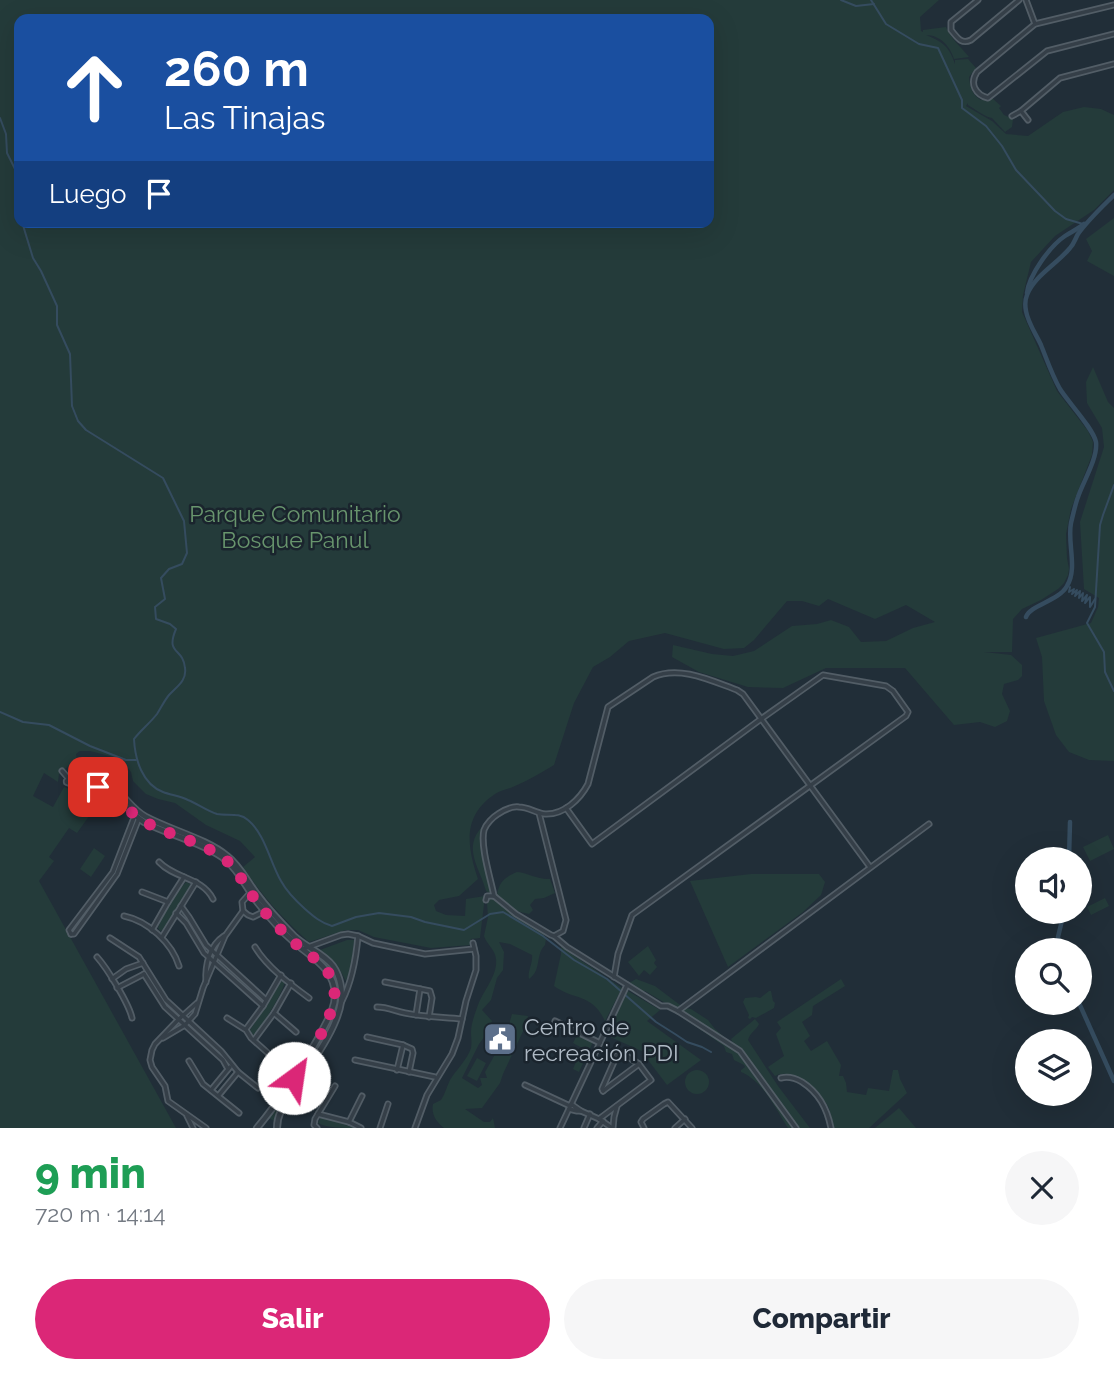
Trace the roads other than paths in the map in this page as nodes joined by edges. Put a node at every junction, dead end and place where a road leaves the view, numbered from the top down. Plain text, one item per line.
1 (978, 0) edge
2 (1019, 0) edge
3 (1026, 0) edge
4 (1114, 5) edge
5 (1035, 24) junction
6 (1114, 34) edge
7 (1114, 64) edge
8 (1021, 111) junction
9 (1012, 116) dead end
10 (1028, 120) dead end
11 (761, 719) junction
12 (62, 771) dead end
13 (69, 779) joint
14 (811, 786) junction
15 (566, 808) junction
16 (539, 813) junction
17 (138, 814) junction
18 (929, 824) dead end
19 (159, 862) dead end
20 (870, 867) junction
21 (184, 877) junction
22 (196, 882) junction
23 (142, 892) dead end
24 (250, 893) junction
25 (494, 896) junction
26 (213, 900) dead end
27 (486, 900) dead end
28 (168, 902) junction
29 (181, 906) junction
30 (243, 911) junction
31 (265, 911) junction
32 (176, 913) junction
33 (124, 916) dead end
34 (152, 930) junction
35 (225, 936) junction
36 (358, 936) junction
37 (554, 936) junction
38 (162, 937) junction
39 (110, 938) dead end
40 (473, 943) dead end
41 (255, 947) dead end
42 (305, 948) junction
43 (474, 948) junction
44 (211, 950) junction
45 (218, 955) junction
46 (209, 956) junction
47 (97, 957) dead end
48 (215, 961) junction
49 (143, 962) junction
50 (179, 966) dead end
51 (146, 973) junction
52 (281, 975) junction
53 (614, 977) junction
54 (351, 978) junction
55 (112, 979) junction
56 (385, 982) dead end
57 (291, 983) junction
58 (340, 983) junction
59 (206, 984) junction
60 (627, 985) junction
61 (117, 988) junction
62 (420, 989) junction
63 (309, 998) dead end
64 (266, 1000) junction
65 (198, 1003) junction
66 (341, 1003) junction
67 (264, 1006) junction
68 (377, 1007) dead end
69 (678, 1011) junction
70 (274, 1013) junction
71 (416, 1015) junction
72 (183, 1016) junction
73 (429, 1017) junction
74 (131, 1018) dead end
75 (227, 1018) dead end
76 (462, 1018) junction
77 (178, 1020) junction
78 (189, 1021) junction
79 (555, 1021) dead end
80 (185, 1025) junction
81 (246, 1030) junction
82 (296, 1032) dead end
83 (367, 1037) dead end
84 (163, 1038) junction
85 (254, 1040) junction
86 (600, 1043) junction
87 (403, 1045) junction
88 (189, 1060) dead end
89 (355, 1060) dead end
90 (278, 1062) dead end
91 (639, 1064) junction
92 (232, 1065) junction
93 (228, 1069) junction
94 (397, 1070) junction
95 (238, 1072) junction
96 (409, 1072) junction
97 (436, 1077) junction
98 (781, 1079) dead end
99 (525, 1085) dead end
100 (335, 1086) dead end
101 (258, 1088) dead end
102 (211, 1090) junction
103 (219, 1096) junction
104 (362, 1096) dead end
105 (388, 1104) dead end
106 (618, 1104) junction
107 (570, 1106) junction
108 (239, 1113) dead end
109 (186, 1114) junction
110 (318, 1114) junction
111 (590, 1114) junction
112 (685, 1119) junction
113 (601, 1120) junction
114 (262, 1122) junction
115 (349, 1122) junction
116 (277, 1127) edge
117 (193, 1128) edge
118 (206, 1128) edge
119 (257, 1128) edge
120 (317, 1128) edge
121 (361, 1128) edge
122 (380, 1128) edge
123 (415, 1128) edge
124 (560, 1128) edge
125 (584, 1128) edge
126 (597, 1128) edge
127 (613, 1128) edge
128 (645, 1128) edge
129 (675, 1128) edge
130 (692, 1128) edge
131 (796, 1128) edge
132 (831, 1128) edge

1 - 2 street
3 - 5 street
4 - 5 street
5 - 6 street
7 - 8 street
8 - 9 street
8 - 10 street
11 - 14 street
11 - 14 street
11 - 15 street
11 - 15 street
12 - 13 street
13 - 17 street
14 - 20 street
14 - 53 street
15 - 16 street
16 - 25 street
16 - 37 street
17 - 17 street
17 - 24 street
17 - 42 street
18 - 20 street
19 - 21 street
20 - 69 street
21 - 22 street
21 - 28 street
22 - 26 street
22 - 29 street
23 - 28 street
24 - 30 street
24 - 31 street
25 - 27 street
25 - 37 street
28 - 34 street
29 - 32 street
29 - 44 street
30 - 31 street
30 - 35 street
31 - 42 street
32 - 38 street
32 - 46 street
33 - 34 street
34 - 38 street
35 - 44 street
35 - 45 street
36 - 42 street
36 - 43 street
36 - 54 street
37 - 53 street
38 - 50 street
39 - 49 street
40 - 43 street
41 - 52 street
42 - 58 street
42 - 114 street
43 - 76 street
44 - 45 street
44 - 46 street
45 - 48 street
45 - 64 street
46 - 48 street
46 - 59 street
47 - 55 street
48 - 59 street
48 - 67 street
49 - 51 street
49 - 55 street
51 - 61 street
51 - 72 street
51 - 77 street
52 - 57 street
52 - 64 street
53 - 60 street
54 - 58 street
54 - 66 street
55 - 61 street
56 - 62 street
57 - 63 street
57 - 70 street
58 - 66 street
59 - 65 street
60 - 69 street
60 - 86 street
61 - 74 street
62 - 71 street
62 - 73 street
64 - 67 street
65 - 72 street
65 - 78 street
66 - 116 street
67 - 81 street
68 - 71 street
69 - 131 street
70 - 82 street
70 - 85 street
71 - 73 street
72 - 77 street
72 - 78 street
73 - 76 street
75 - 81 street
76 - 97 street
77 - 80 street
77 - 84 street
78 - 80 street
78 - 92 street
79 - 86 street
80 - 84 street
80 - 93 street
81 - 85 street
83 - 87 street
84 - 109 street
85 - 90 street
86 - 107 street
87 - 94 street
87 - 96 street
88 - 102 street
89 - 94 street
91 - 91 street
91 - 106 street
92 - 93 street
92 - 95 street
93 - 102 street
94 - 96 street
95 - 101 street
95 - 103 street
96 - 97 street
97 - 123 street
98 - 132 street
99 - 107 street
100 - 110 street
102 - 103 street
103 - 108 street
104 - 115 street
105 - 122 street
106 - 113 street
106 - 127 street
107 - 111 street
107 - 124 street
109 - 117 street
109 - 118 street
110 - 115 street
110 - 120 street
111 - 113 street
111 - 125 street
112 - 128 street
112 - 129 street
112 - 130 street
113 - 126 street
113 - 127 street
114 - 116 street
114 - 119 street
115 - 121 street

